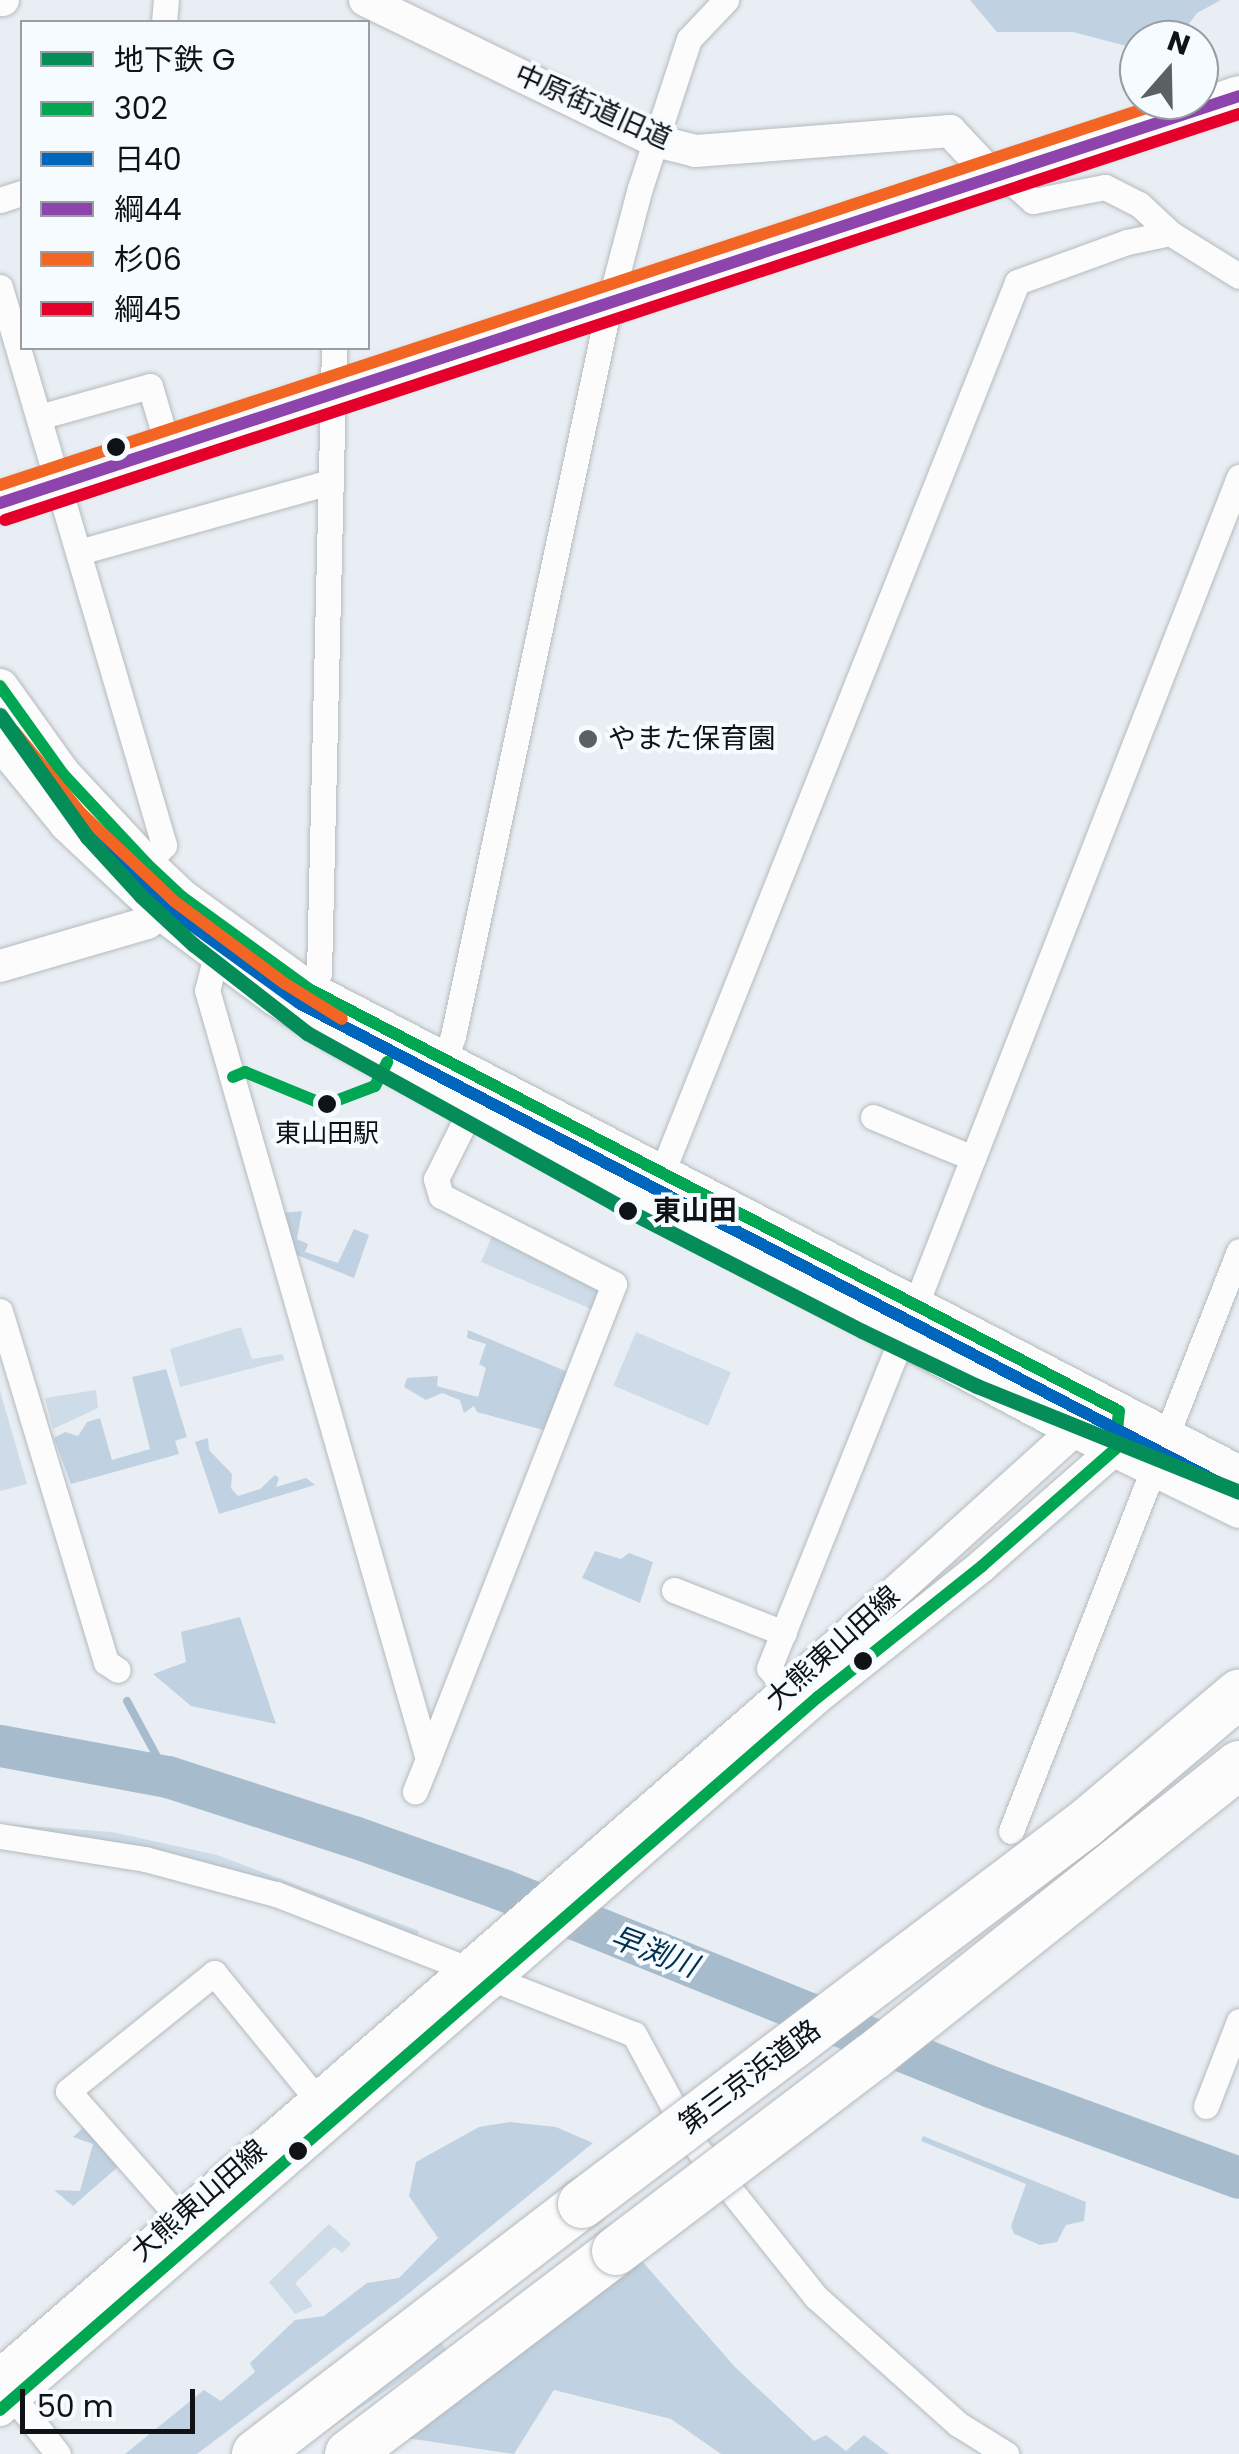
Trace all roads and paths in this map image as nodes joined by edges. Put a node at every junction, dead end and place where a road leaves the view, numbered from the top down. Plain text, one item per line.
1 (365, 0) edge
2 (726, 0) edge
3 (1239, 96) edge
4 (656, 141) junction
5 (994, 178) junction
6 (1170, 233) junction
7 (1239, 276) edge
8 (0, 287) edge
9 (609, 304) junction
10 (334, 350) edge
11 (333, 392) junction
12 (39, 416) junction
13 (168, 447) junction
14 (1239, 477) edge
15 (330, 482) junction
16 (58, 484) junction
17 (0, 503) edge
18 (79, 552) junction
19 (0, 686) edge
20 (0, 742) edge
21 (147, 864) junction
22 (172, 905) junction
23 (216, 954) junction
24 (0, 966) edge
25 (310, 989) junction
26 (444, 1062) junction
27 (472, 1106) junction
28 (873, 1117) dead end
29 (973, 1158) junction
30 (661, 1175) junction
31 (1239, 1250) edge
32 (916, 1304) junction
33 (0, 1311) edge
34 (902, 1337) junction
35 (1119, 1411) junction
36 (1076, 1430) junction
37 (1115, 1449) junction
38 (1160, 1451) junction
39 (1239, 1473) edge
40 (1239, 1510) edge
41 (674, 1590) dead end
42 (784, 1633) junction
43 (118, 1670) dead end
44 (787, 1690) junction
45 (1239, 1694) edge
46 (428, 1759) junction
47 (1239, 1766) edge
48 (415, 1791) dead end
49 (1011, 1831) dead end
50 (0, 1836) edge
51 (474, 1958) junction
52 (509, 1970) junction
53 (1239, 2021) edge
54 (316, 2098) junction
55 (1206, 2106) dead end
56 (188, 2229) junction
57 (5, 2394) edge
58 (58, 2454) edge
59 (256, 2454) edge
60 (349, 2454) edge
61 (1006, 2454) edge

1 - 4 street, 中原街道旧道
2 - 4 street
3 - 5 main road
4 - 5 street, 中原街道旧道
4 - 9 street
5 - 6 street
5 - 9 main road
6 - 7 street
6 - 30 street
8 - 12 street
9 - 11 main road
9 - 26 street
10 - 11 street
11 - 13 main road
11 - 15 street
12 - 13 street
12 - 16 street
13 - 16 main road
14 - 29 street
15 - 18 street
15 - 25 street
16 - 17 main road
16 - 18 street
18 - 21 street
19 - 21 main road
20 - 22 main road
21 - 22 main road
22 - 23 main road
22 - 24 street
22 - 25 main road
23 - 27 main road
23 - 46 street
25 - 26 main road
26 - 30 main road
27 - 34 main road
27 - 46 street
28 - 29 street
29 - 32 street
30 - 32 main road
31 - 38 street
32 - 35 main road
33 - 43 street
34 - 36 main road
34 - 42 street
35 - 36 street, 大熊東山田線
35 - 37 street
35 - 38 main road
36 - 37 main road
36 - 44 street, 大熊東山田線
37 - 38 main road
37 - 52 street, 大熊東山田線
38 - 39 main road
38 - 40 main road
38 - 49 street
41 - 42 street
42 - 44 street
44 - 51 street, 大熊東山田線
45 - 59 highway, 第三京浜道路, bridge
46 - 48 street
47 - 60 highway, 第三京浜道路, bridge
50 - 51 street
51 - 52 street
51 - 54 street, 大熊東山田線
52 - 56 street, 大熊東山田線
52 - 61 street
53 - 55 street
54 - 56 street, 大熊東山田線
54 - 56 street
56 - 57 street, 大熊東山田線
57 - 58 street

